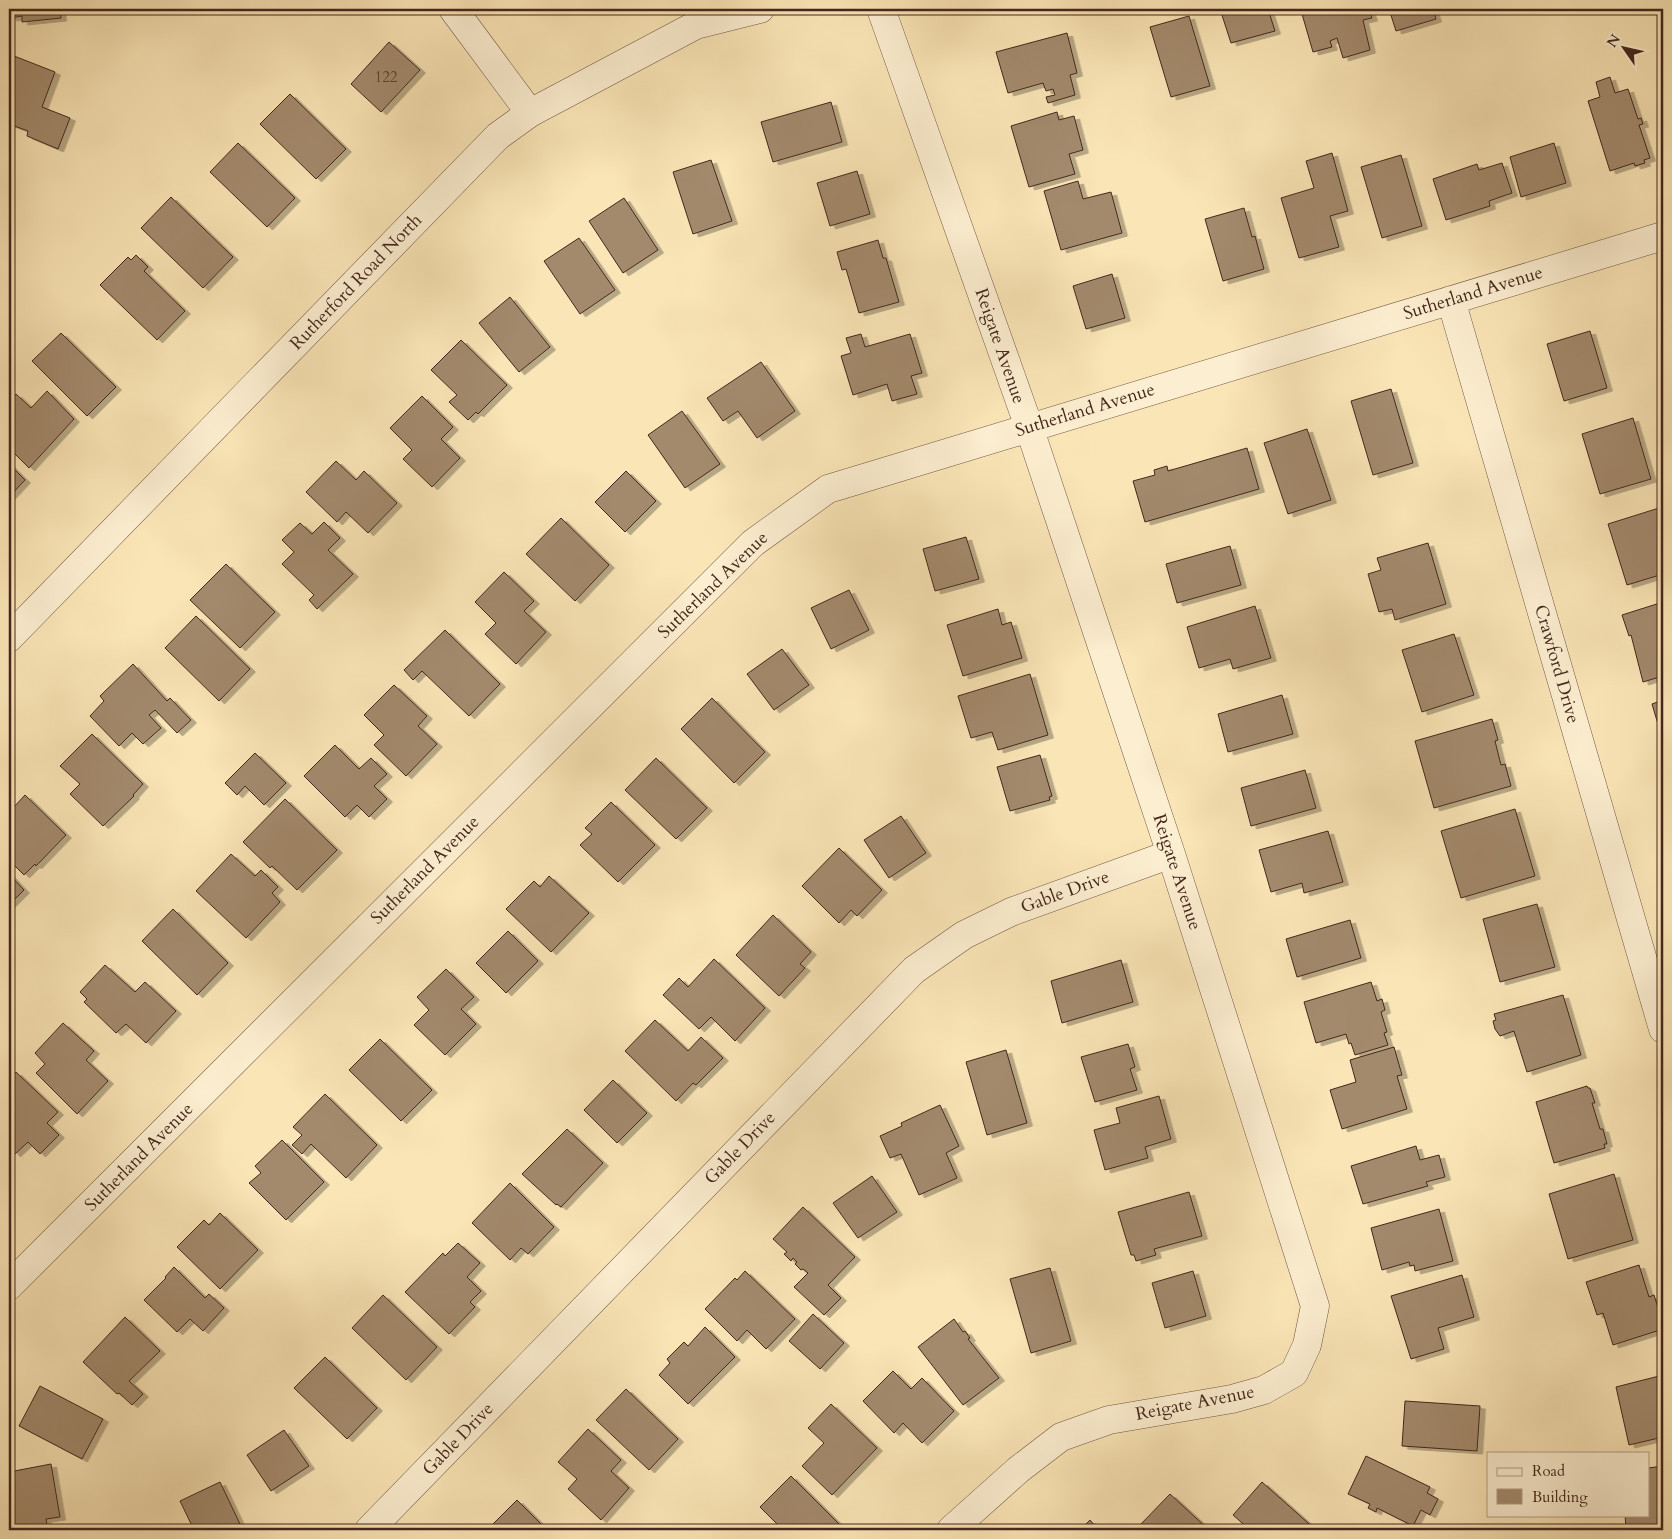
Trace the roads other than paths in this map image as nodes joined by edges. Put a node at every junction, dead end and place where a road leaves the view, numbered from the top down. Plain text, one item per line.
1 (453, 9) edge
2 (760, 9) edge
3 (881, 9) edge
4 (530, 113) junction
5 (1663, 236) edge
6 (1450, 300) junction
7 (1029, 427) junction
8 (9, 638) edge
9 (1172, 854) junction
10 (1663, 1029) edge
11 (9, 1286) edge
12 (369, 1530) edge
13 (951, 1530) edge

1 - 4 street
2 - 4 street, Rutherford Road North
3 - 7 street, Reigate Avenue
4 - 8 street, Rutherford Road North
5 - 6 street, Sutherland Avenue
6 - 7 street, Sutherland Avenue
6 - 10 street, Crawford Drive
7 - 9 street, Reigate Avenue
7 - 11 street, Sutherland Avenue
9 - 12 street, Gable Drive
9 - 13 street, Reigate Avenue

